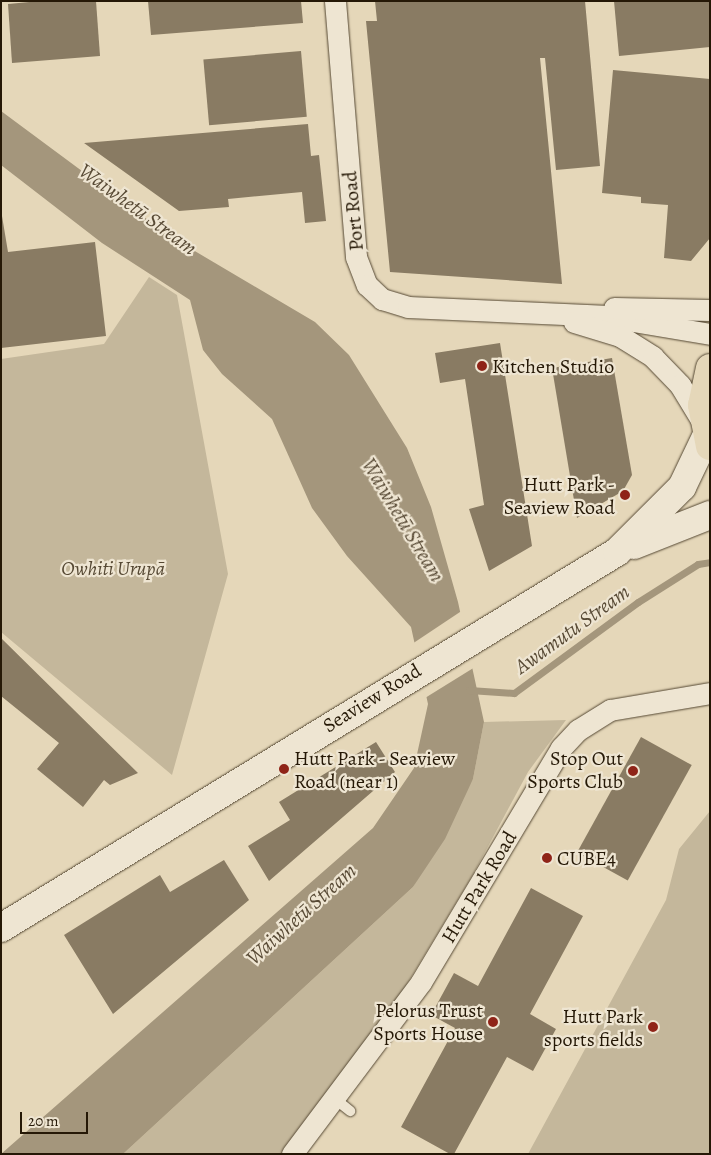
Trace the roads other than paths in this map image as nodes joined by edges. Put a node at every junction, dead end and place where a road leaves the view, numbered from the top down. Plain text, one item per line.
1 (335, 1) edge
2 (710, 310) edge
3 (554, 316) junction
4 (710, 334) edge
5 (710, 368) edge
6 (706, 435) edge
7 (710, 515) edge
8 (617, 552) junction
9 (710, 693) edge
10 (1, 928) edge
11 (292, 1154) edge

1 - 3 street, Port Road
2 - 3 street, Port Road
3 - 4 street, Port Road
3 - 6 street, Port Road
5 - 6 main road
6 - 8 main road, Seaview Road
7 - 8 main road, Seaview Road
8 - 10 main road, Seaview Road
9 - 11 street, Hutt Park Road

